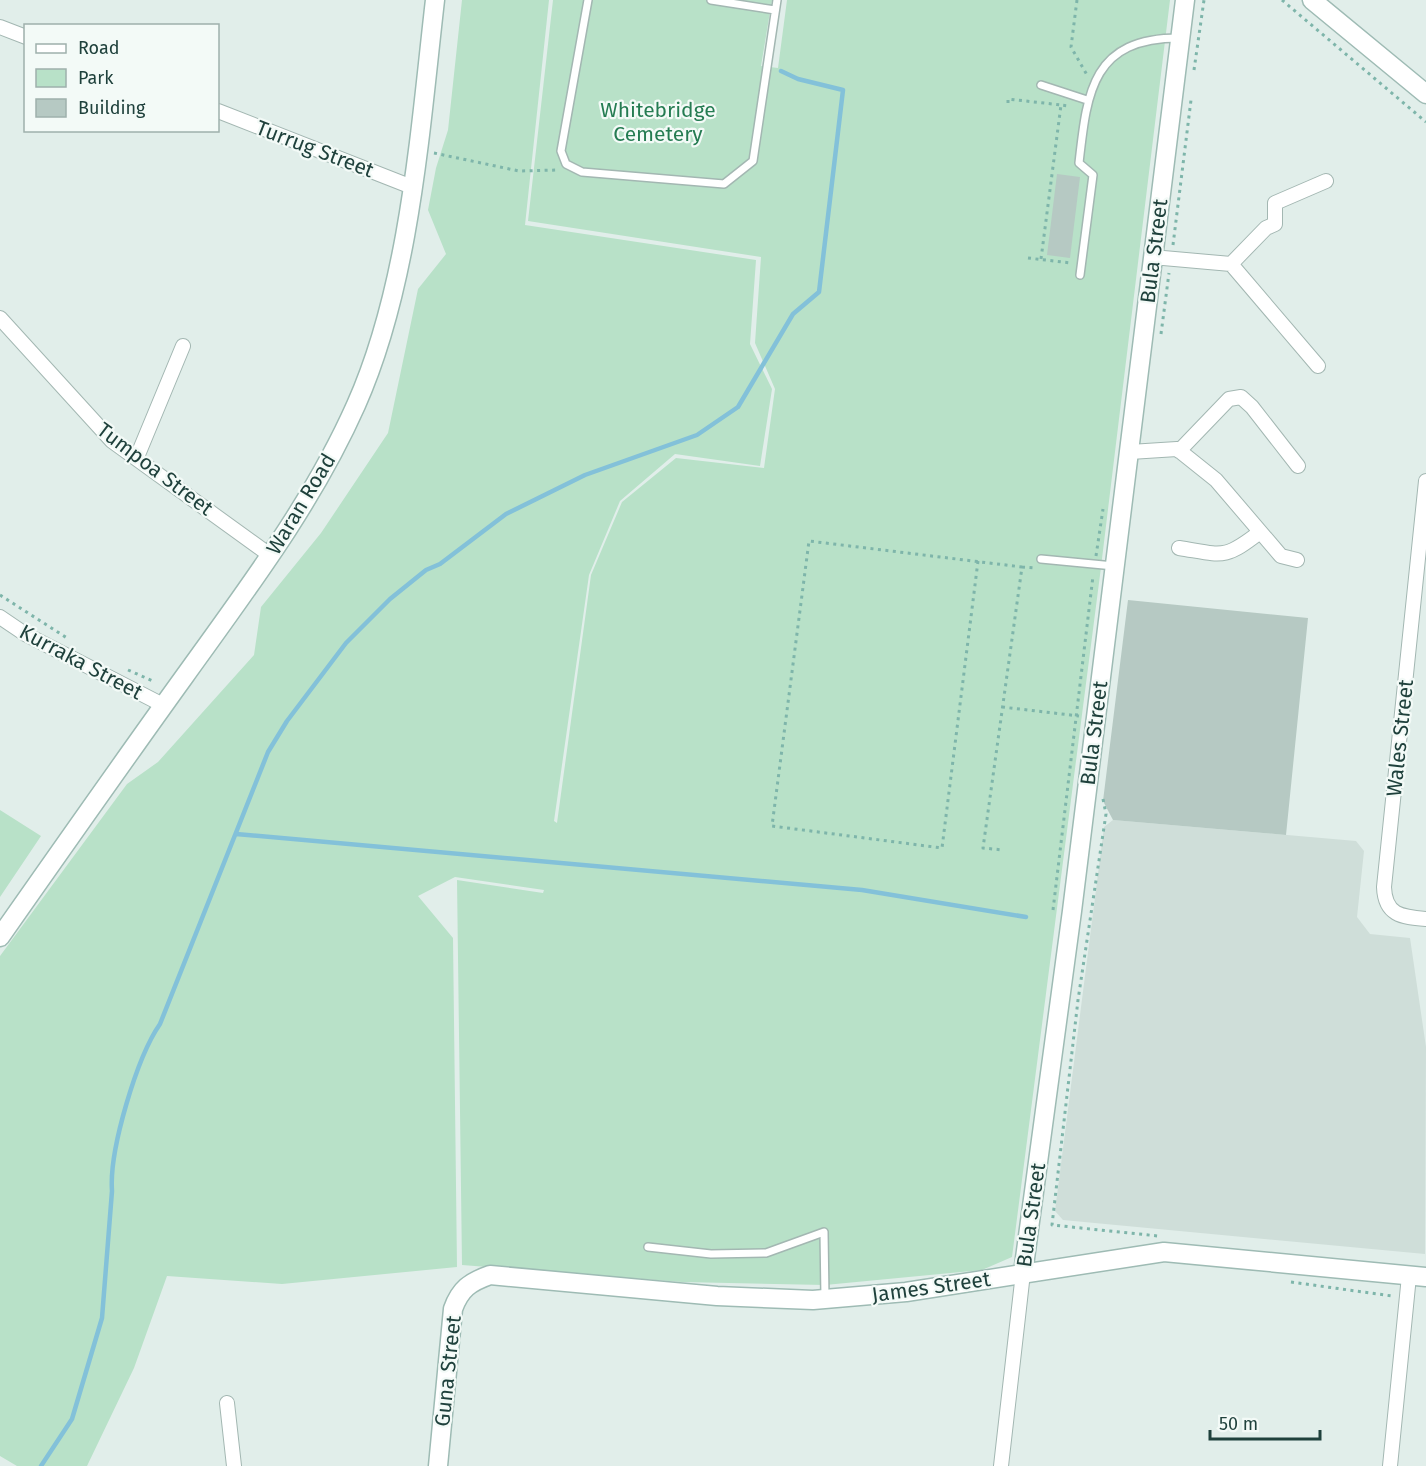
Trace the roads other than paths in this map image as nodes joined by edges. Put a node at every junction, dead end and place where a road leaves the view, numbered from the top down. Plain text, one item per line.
1 (435, 0) edge
2 (588, 0) edge
3 (711, 0) edge
4 (777, 0) edge
5 (1185, 0) edge
6 (1312, 0) edge
7 (775, 10) junction
8 (0, 27) edge
9 (24, 36) edge
10 (1179, 38) junction
11 (1041, 85) dead end
12 (1426, 94) edge
13 (1087, 100) junction
14 (219, 111) edge
15 (1326, 181) dead end
16 (412, 187) junction
17 (1152, 257) junction
18 (1231, 264) junction
19 (1080, 275) dead end
20 (0, 318) edge
21 (183, 346) dead end
22 (1318, 366) dead end
23 (1179, 451) junction
24 (1130, 452) junction
25 (137, 457) junction
26 (1298, 466) dead end
27 (1426, 481) edge
28 (1260, 532) junction
29 (1179, 548) dead end
30 (271, 556) junction
31 (1041, 559) dead end
32 (1297, 560) dead end
33 (1114, 566) junction
34 (0, 617) edge
35 (163, 705) junction
36 (1426, 919) edge
37 (0, 937) edge
38 (648, 1247) dead end
39 (1023, 1273) junction
40 (1418, 1276) edge
41 (471, 1281) joint
42 (825, 1299) junction
43 (227, 1403) dead end
44 (234, 1466) edge
45 (438, 1466) edge
46 (1001, 1466) edge
47 (1390, 1466) edge

1 - 16 street, Waran Road
2 - 7 lane
3 - 7 lane
4 - 7 lane
5 - 10 street, Bula Street
6 - 12 street
8 - 9 street
10 - 13 lane
10 - 17 street, Bula Street
11 - 13 lane
13 - 19 lane
14 - 16 street, Turrug Street
15 - 18 street
16 - 30 street, Waran Road
17 - 18 street
17 - 24 street, Bula Street
18 - 22 street
20 - 25 street, Tumpoa Street
21 - 25 street
23 - 24 street
23 - 26 street
23 - 28 street
24 - 33 street, Bula Street
25 - 30 street, Tumpoa Street
27 - 36 street, Wales Street
28 - 29 street
28 - 32 street
30 - 35 street, Waran Road
31 - 33 lane
33 - 39 street, Bula Street
34 - 35 street, Kurraka Street
35 - 37 street, Waran Road
38 - 42 lane
39 - 40 street, James Street
39 - 42 street, James Street
39 - 46 street, Bula Street
40 - 47 street
41 - 42 street, James Street
41 - 45 street, Guna Street
43 - 44 street

